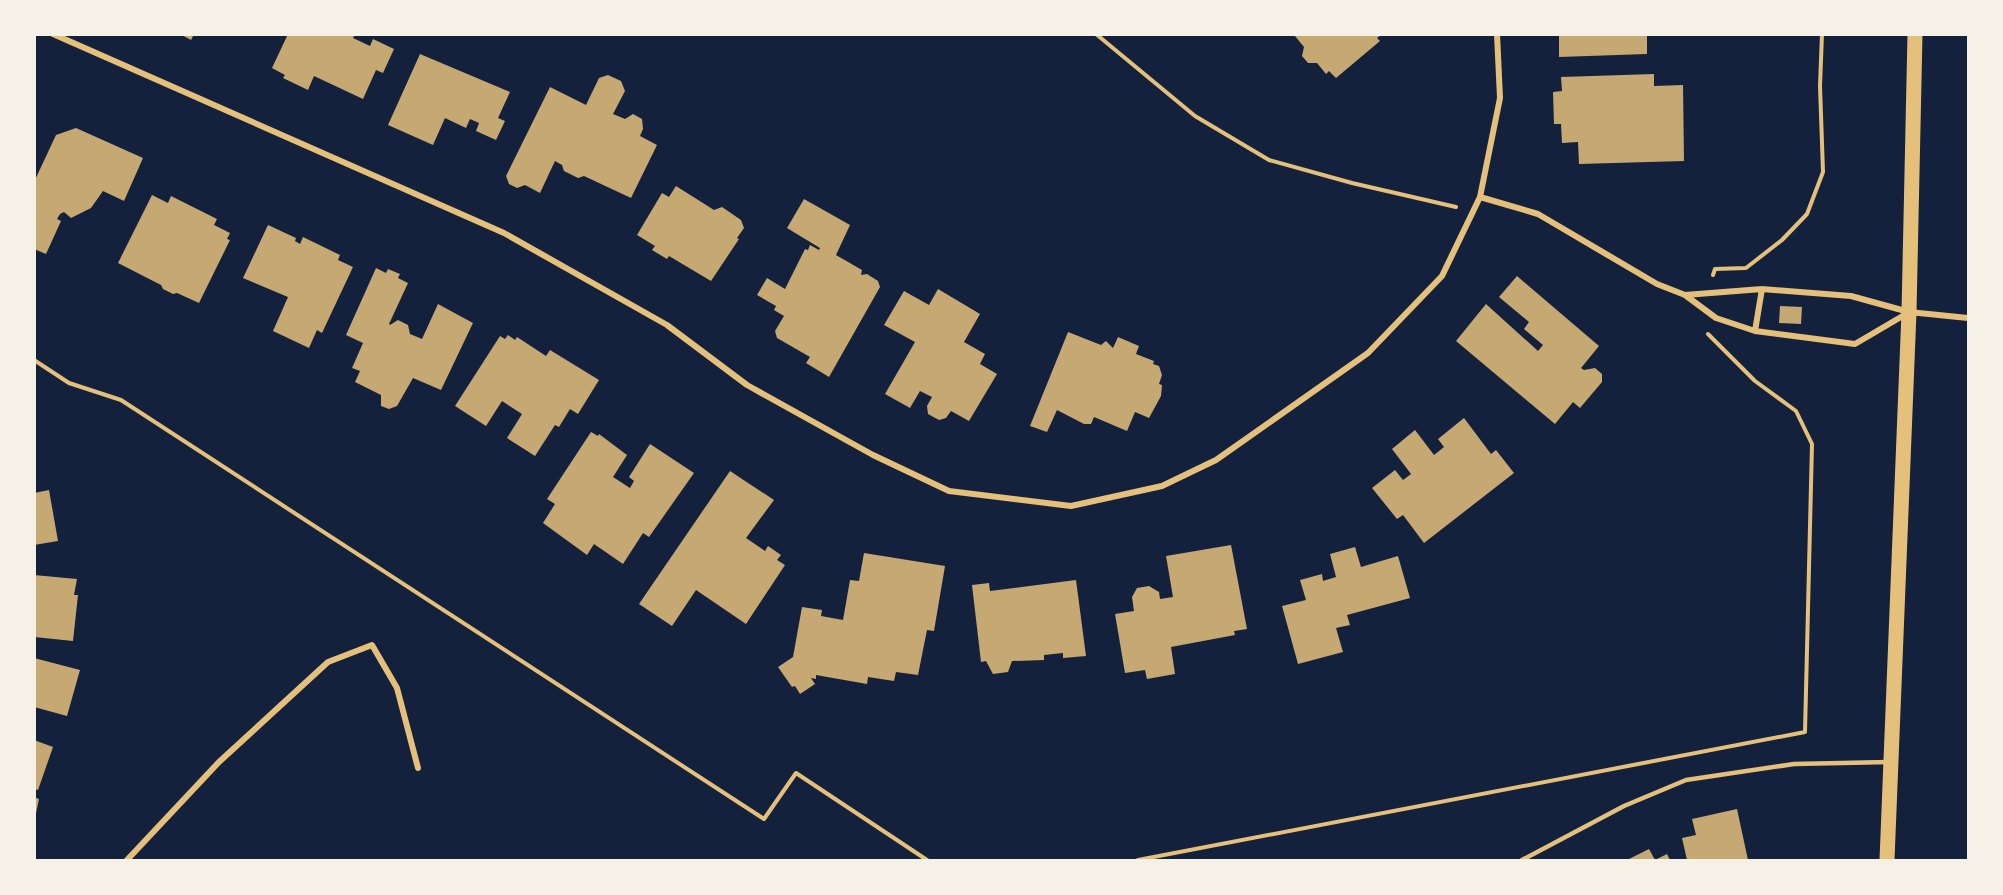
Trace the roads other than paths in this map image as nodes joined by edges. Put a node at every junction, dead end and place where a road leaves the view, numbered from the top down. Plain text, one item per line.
1 (53, 34) edge
2 (1497, 34) edge
3 (1915, 34) edge
4 (1480, 197) junction
5 (1762, 289) junction
6 (1685, 295) junction
7 (1909, 312) junction
8 (1968, 318) edge
9 (1755, 332) junction
10 (1892, 762) junction
11 (418, 768) dead end
12 (127, 861) edge
13 (1522, 861) edge
14 (1887, 861) edge

1 - 4 street
2 - 4 street
3 - 7 main road
4 - 6 street
5 - 6 street
5 - 7 street
5 - 9 street
6 - 9 street
7 - 8 street
7 - 9 street
7 - 10 main road
10 - 13 lane
10 - 14 main road
11 - 12 street

